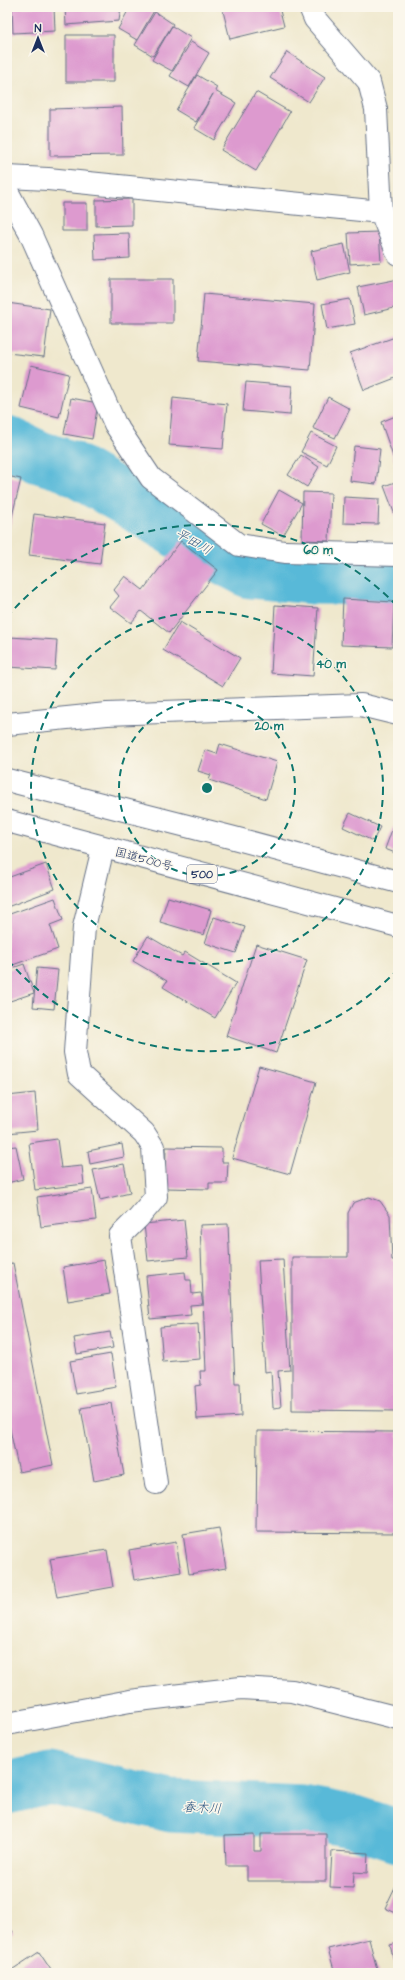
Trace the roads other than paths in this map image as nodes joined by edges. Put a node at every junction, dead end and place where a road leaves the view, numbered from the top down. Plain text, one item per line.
1 (310, 7) edge
2 (7, 177) edge
3 (7, 191) edge
4 (381, 212) junction
5 (398, 254) edge
6 (398, 555) edge
7 (398, 714) edge
8 (7, 724) edge
9 (7, 780) edge
10 (7, 821) edge
11 (103, 848) junction
12 (398, 882) edge
13 (398, 926) edge
14 (156, 1484) dead end
15 (398, 1718) edge
16 (7, 1724) edge

1 - 4 main road
2 - 4 main road
3 - 6 main road
4 - 5 main road
7 - 8 main road
9 - 12 main road
10 - 11 main road, 国道500号 / 500
11 - 13 main road, 国道500号 / 500
11 - 14 main road
15 - 16 main road

